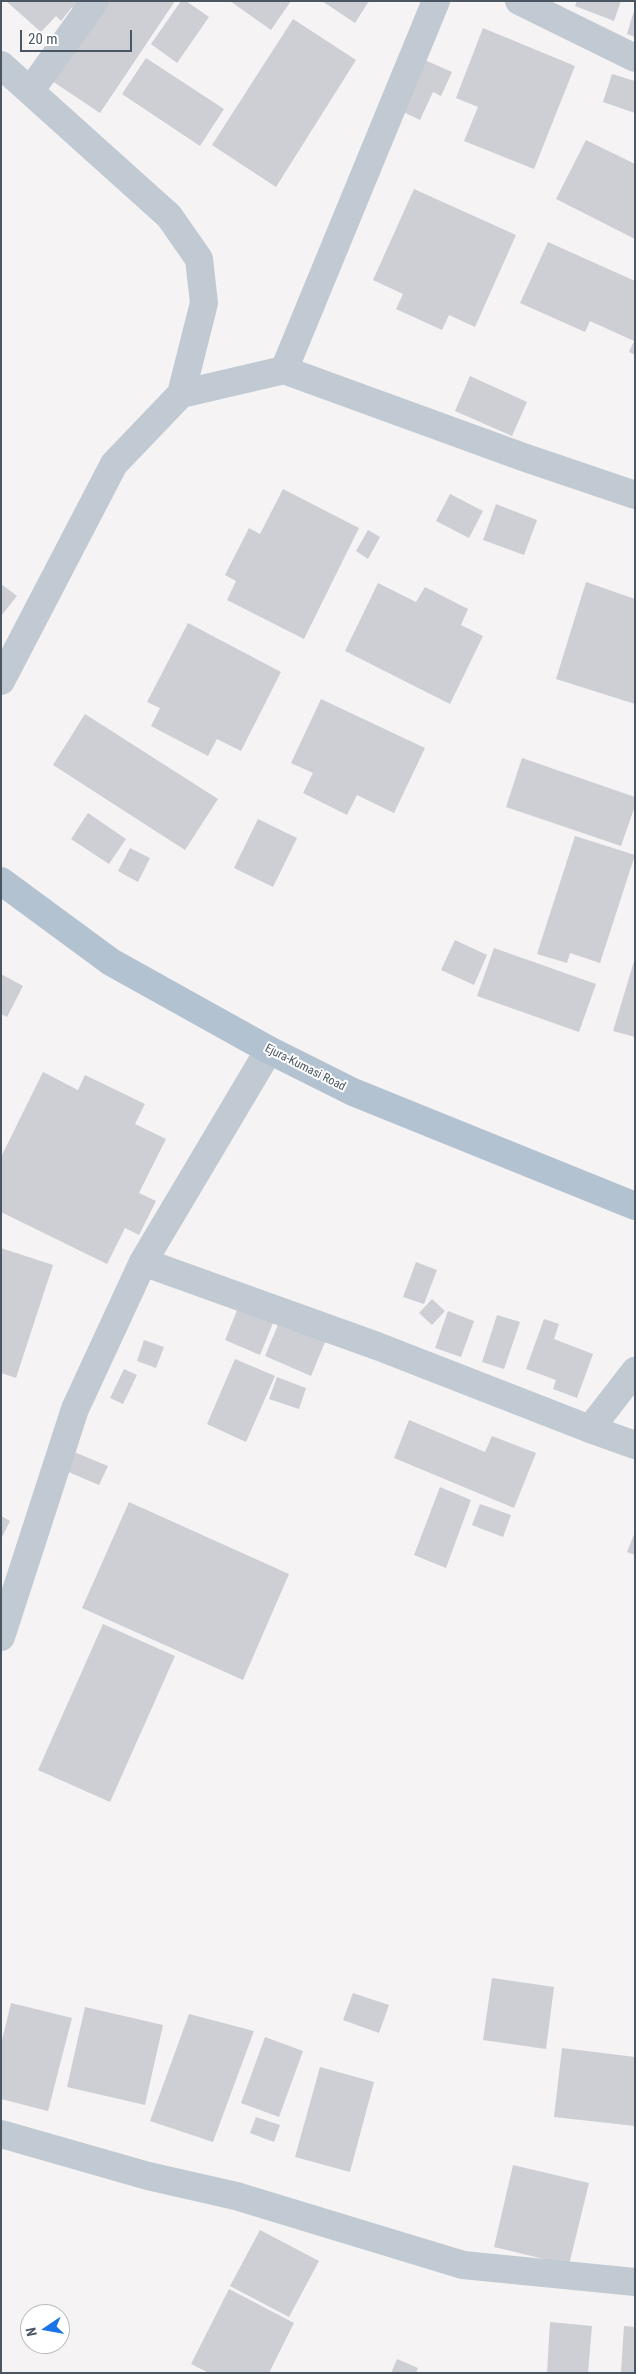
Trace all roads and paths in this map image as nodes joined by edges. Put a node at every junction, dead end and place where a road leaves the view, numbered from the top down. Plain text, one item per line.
1 (95, 1) edge
2 (436, 1) edge
3 (520, 1) edge
4 (635, 58) edge
5 (1, 65) edge
6 (30, 91) junction
7 (284, 370) junction
8 (180, 394) junction
9 (635, 495) edge
10 (1, 681) edge
11 (1, 881) edge
12 (269, 1050) junction
13 (635, 1206) edge
14 (143, 1262) junction
15 (635, 1371) edge
16 (590, 1429) junction
17 (635, 1445) edge
18 (1, 1637) edge
19 (1, 2134) edge
20 (635, 2282) edge

1 - 6 street
2 - 7 street
3 - 4 street
5 - 6 street
6 - 8 street
7 - 8 street
7 - 9 street
8 - 10 street
11 - 12 main road, Ejura-Kumasi Road
12 - 13 main road, Ejura-Kumasi Road
12 - 14 street
14 - 16 street
14 - 18 street
15 - 16 street
16 - 17 street
19 - 20 street

